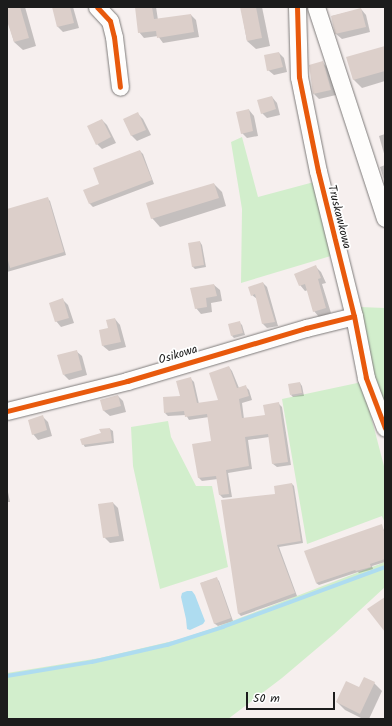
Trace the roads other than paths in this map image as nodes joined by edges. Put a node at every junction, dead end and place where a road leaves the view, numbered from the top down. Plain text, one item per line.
1 (97, 7) edge
2 (297, 7) edge
3 (316, 7) edge
4 (120, 87) dead end
5 (385, 218) edge
6 (354, 316) junction
7 (7, 411) edge
8 (385, 428) edge

1 - 4 street
2 - 6 street, Truskawkowa
3 - 5 street
6 - 7 street, Osikowa
6 - 8 street, Truskawkowa

